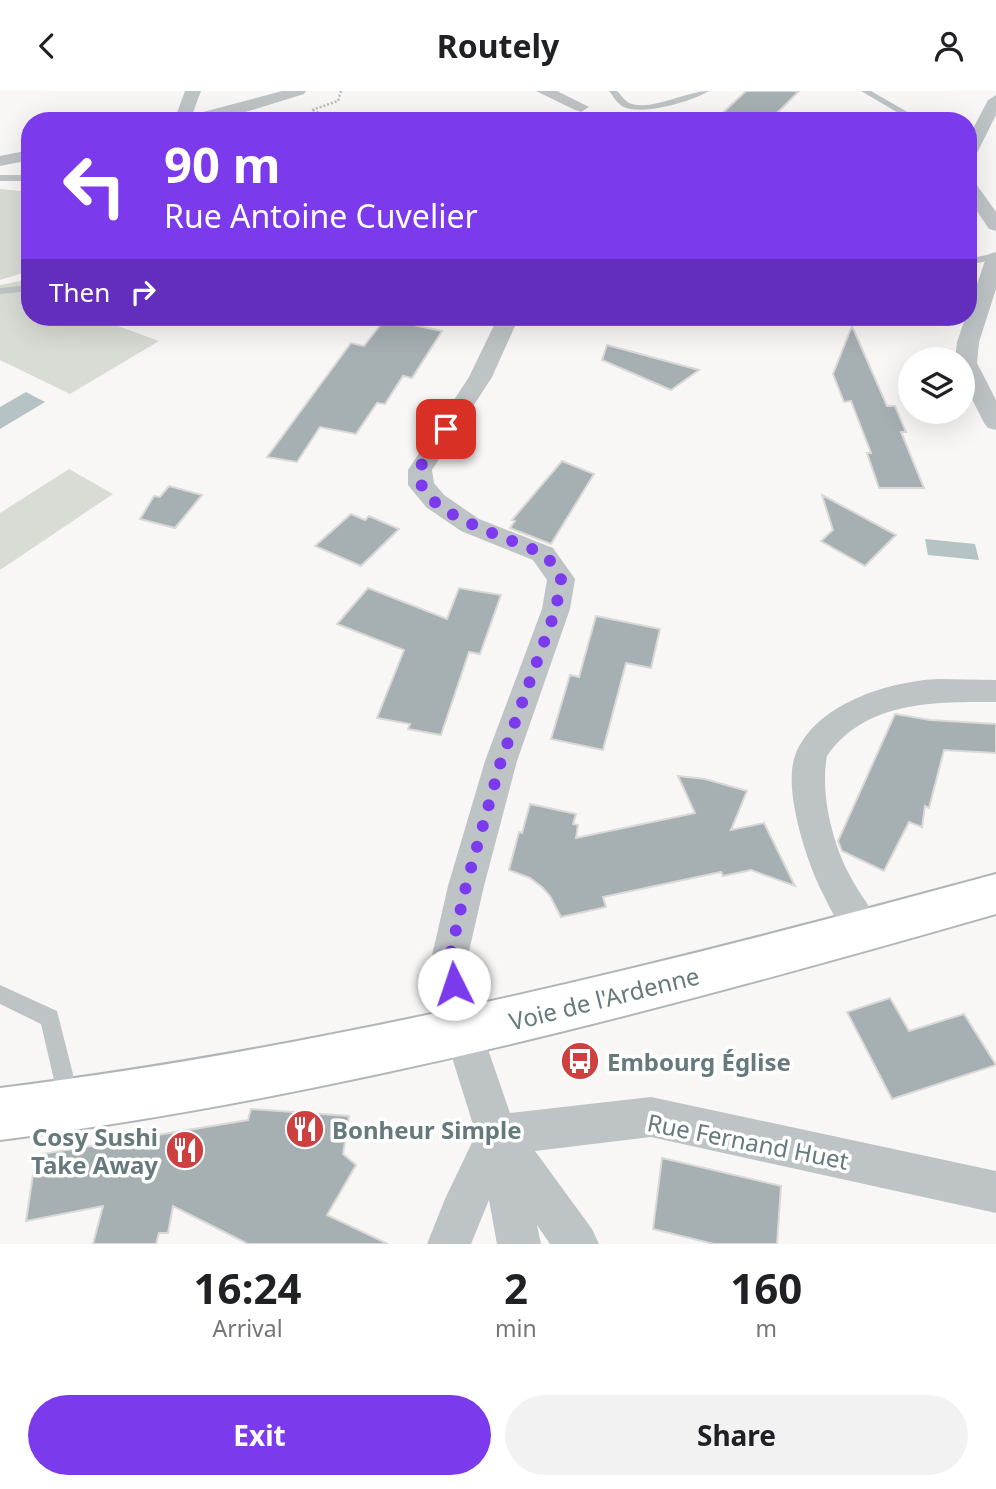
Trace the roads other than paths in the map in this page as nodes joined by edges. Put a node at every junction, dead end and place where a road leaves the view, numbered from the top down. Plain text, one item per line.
1 (193, 91) edge
2 (298, 91) edge
3 (544, 91) edge
4 (597, 91) edge
5 (613, 91) edge
6 (705, 91) edge
7 (866, 91) edge
8 (996, 100) edge
9 (183, 112) edge
10 (230, 112) edge
11 (581, 112) edge
12 (586, 112) edge
13 (903, 112) edge
14 (977, 135) edge
15 (21, 157) edge
16 (0, 161) edge
17 (0, 178) edge
18 (21, 178) edge
19 (977, 198) edge
20 (996, 225) edge
21 (996, 257) edge
22 (977, 259) edge
23 (21, 289) edge
24 (0, 291) edge
25 (977, 315) edge
26 (505, 326) edge
27 (973, 326) edge
28 (996, 423) edge
29 (996, 691) edge
30 (996, 894) edge
31 (865, 931) junction
32 (0, 994) edge
33 (463, 1032) junction
34 (69, 1105) junction
35 (0, 1114) edge
36 (498, 1136) junction
37 (996, 1192) edge
38 (449, 1244) edge
39 (519, 1244) edge
40 (577, 1244) edge

1 - 9 street
2 - 10 street
3 - 11 street
4 - 12 street
5 - 6 lane
7 - 13 lane
8 - 14 street
15 - 16 street
17 - 18 lane
19 - 20 street
21 - 22 lane
21 - 25 street
23 - 24 lane
26 - 33 street
27 - 28 street
29 - 31 street
30 - 31 main road, Voie de l'Ardenne
31 - 33 main road, Voie de l'Ardenne
32 - 34 lane
33 - 34 main road, Voie de l'Ardenne
33 - 36 street
34 - 35 main road, Voie de l'Ardenne
36 - 37 street, Rue Fernand Huet
36 - 38 street
36 - 39 street
36 - 40 street

